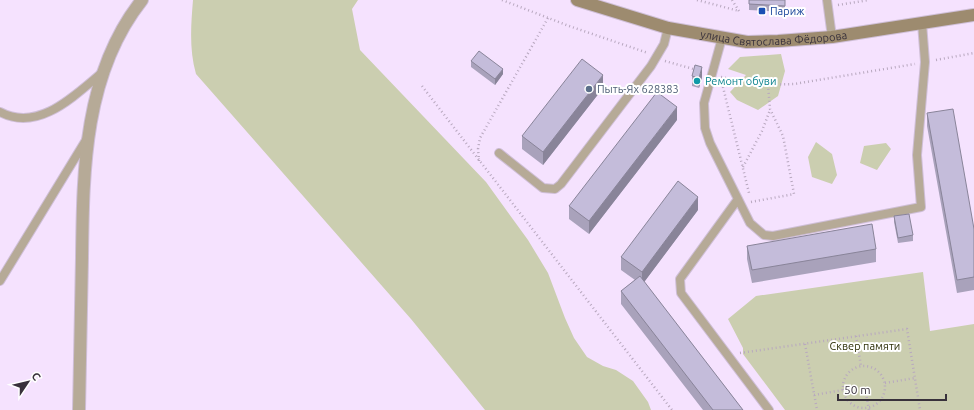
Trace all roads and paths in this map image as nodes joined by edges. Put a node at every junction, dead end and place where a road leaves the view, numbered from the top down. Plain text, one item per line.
1 (142, 0) edge
2 (502, 0) edge
3 (578, 0) edge
4 (697, 0) edge
5 (732, 0) edge
6 (869, 0) edge
7 (827, 3) edge
8 (974, 15) edge
9 (548, 18) junction
10 (922, 23) junction
11 (668, 28) junction
12 (832, 37) junction
13 (722, 38) junction
14 (974, 53) edge
15 (657, 57) junction
16 (925, 62) junction
17 (104, 71) junction
18 (716, 76) junction
19 (768, 85) junction
20 (422, 86) dead end
21 (770, 109) junction
22 (0, 112) edge
23 (87, 140) junction
24 (499, 153) dead end
25 (480, 161) junction
26 (743, 167) junction
27 (738, 199) junction
28 (0, 281) edge
29 (856, 336) junction
30 (805, 344) junction
31 (727, 355) junction
32 (861, 366) junction
33 (915, 378) junction
34 (885, 383) junction
35 (843, 390) junction
36 (866, 393) dead end
37 (814, 395) junction
38 (869, 409) edge
39 (80, 410) edge
40 (672, 410) edge
41 (768, 410) edge
42 (817, 410) edge
43 (920, 410) edge

1 - 17 street
2 - 9 path
3 - 11 street, улица Святослава Фёдорова
4 - 5 path
6 - 7 path
7 - 12 lane
8 - 10 street, улица Святослава Фёдорова
9 - 15 path
9 - 25 path
10 - 12 street, улица Святослава Фёдорова
10 - 16 lane
11 - 13 street, улица Святослава Фёдорова
11 - 15 lane
12 - 13 street, улица Святослава Фёдорова
13 - 18 lane
14 - 16 path
15 - 18 path
15 - 24 lane
16 - 19 path
16 - 27 lane
17 - 22 lane
17 - 23 street
18 - 19 path
18 - 26 path
18 - 27 lane
19 - 21 path
20 - 25 path
21 - 26 path
21 - 26 path
23 - 28 lane
23 - 39 street
25 - 40 path
27 - 31 lane
29 - 30 path
29 - 32 path
29 - 33 path
30 - 31 path
30 - 37 path
31 - 41 lane
32 - 34 path
32 - 35 path
33 - 34 path
33 - 43 path
34 - 38 path
35 - 37 path
35 - 38 path
36 - 38 path
37 - 42 path

